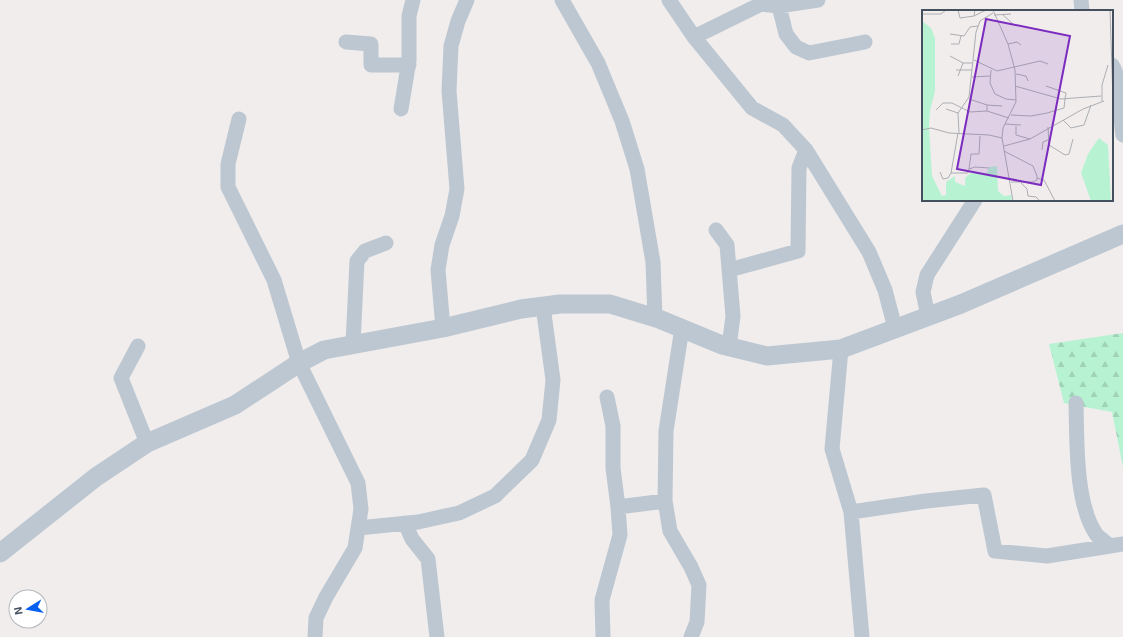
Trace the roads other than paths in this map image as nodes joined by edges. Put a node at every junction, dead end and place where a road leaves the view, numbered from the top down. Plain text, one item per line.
1 (412, 0) edge
2 (467, 0) edge
3 (562, 0) edge
4 (669, 0) edge
5 (818, 0) edge
6 (1081, 0) edge
7 (779, 6) junction
8 (1082, 10) edge
9 (694, 37) junction
10 (346, 42) dead end
11 (865, 42) dead end
12 (408, 65) junction
13 (1113, 66) edge
14 (402, 109) dead end
15 (239, 119) dead end
16 (1123, 135) edge
17 (806, 150) junction
18 (974, 201) edge
19 (716, 230) dead end
20 (1123, 234) edge
21 (386, 243) dead end
22 (729, 270) junction
23 (543, 306) junction
24 (928, 316) junction
25 (655, 318) junction
26 (443, 328) junction
27 (682, 328) junction
28 (895, 328) junction
29 (352, 344) junction
30 (138, 346) dead end
31 (729, 347) junction
32 (841, 349) junction
33 (299, 363) junction
34 (607, 397) dead end
35 (1076, 403) dead end
36 (147, 443) junction
37 (665, 501) junction
38 (618, 507) junction
39 (851, 512) junction
40 (405, 523) junction
41 (358, 528) junction
42 (1116, 545) edge
43 (0, 553) edge
44 (315, 637) edge
45 (437, 637) edge
46 (603, 637) edge
47 (691, 637) edge
48 (862, 637) edge

1 - 12 street
2 - 26 street
3 - 25 street
4 - 9 street
5 - 7 street
6 - 8 street
7 - 9 street
7 - 11 street
9 - 17 street
10 - 12 street
12 - 14 street
13 - 16 street
15 - 33 street
17 - 22 street
17 - 28 street
18 - 24 street
19 - 22 street
20 - 24 street
21 - 29 street
22 - 31 street
23 - 25 street
23 - 26 street
23 - 40 street
24 - 28 street
25 - 27 street
26 - 29 street
27 - 31 street
27 - 37 street
28 - 32 street
29 - 33 street
30 - 36 street
31 - 32 street
32 - 39 street
33 - 36 street
33 - 41 street
34 - 38 street
35 - 42 street
36 - 43 street
37 - 38 street
37 - 47 street
38 - 46 street
39 - 42 street
39 - 48 street
40 - 41 street
40 - 45 street
41 - 44 street

